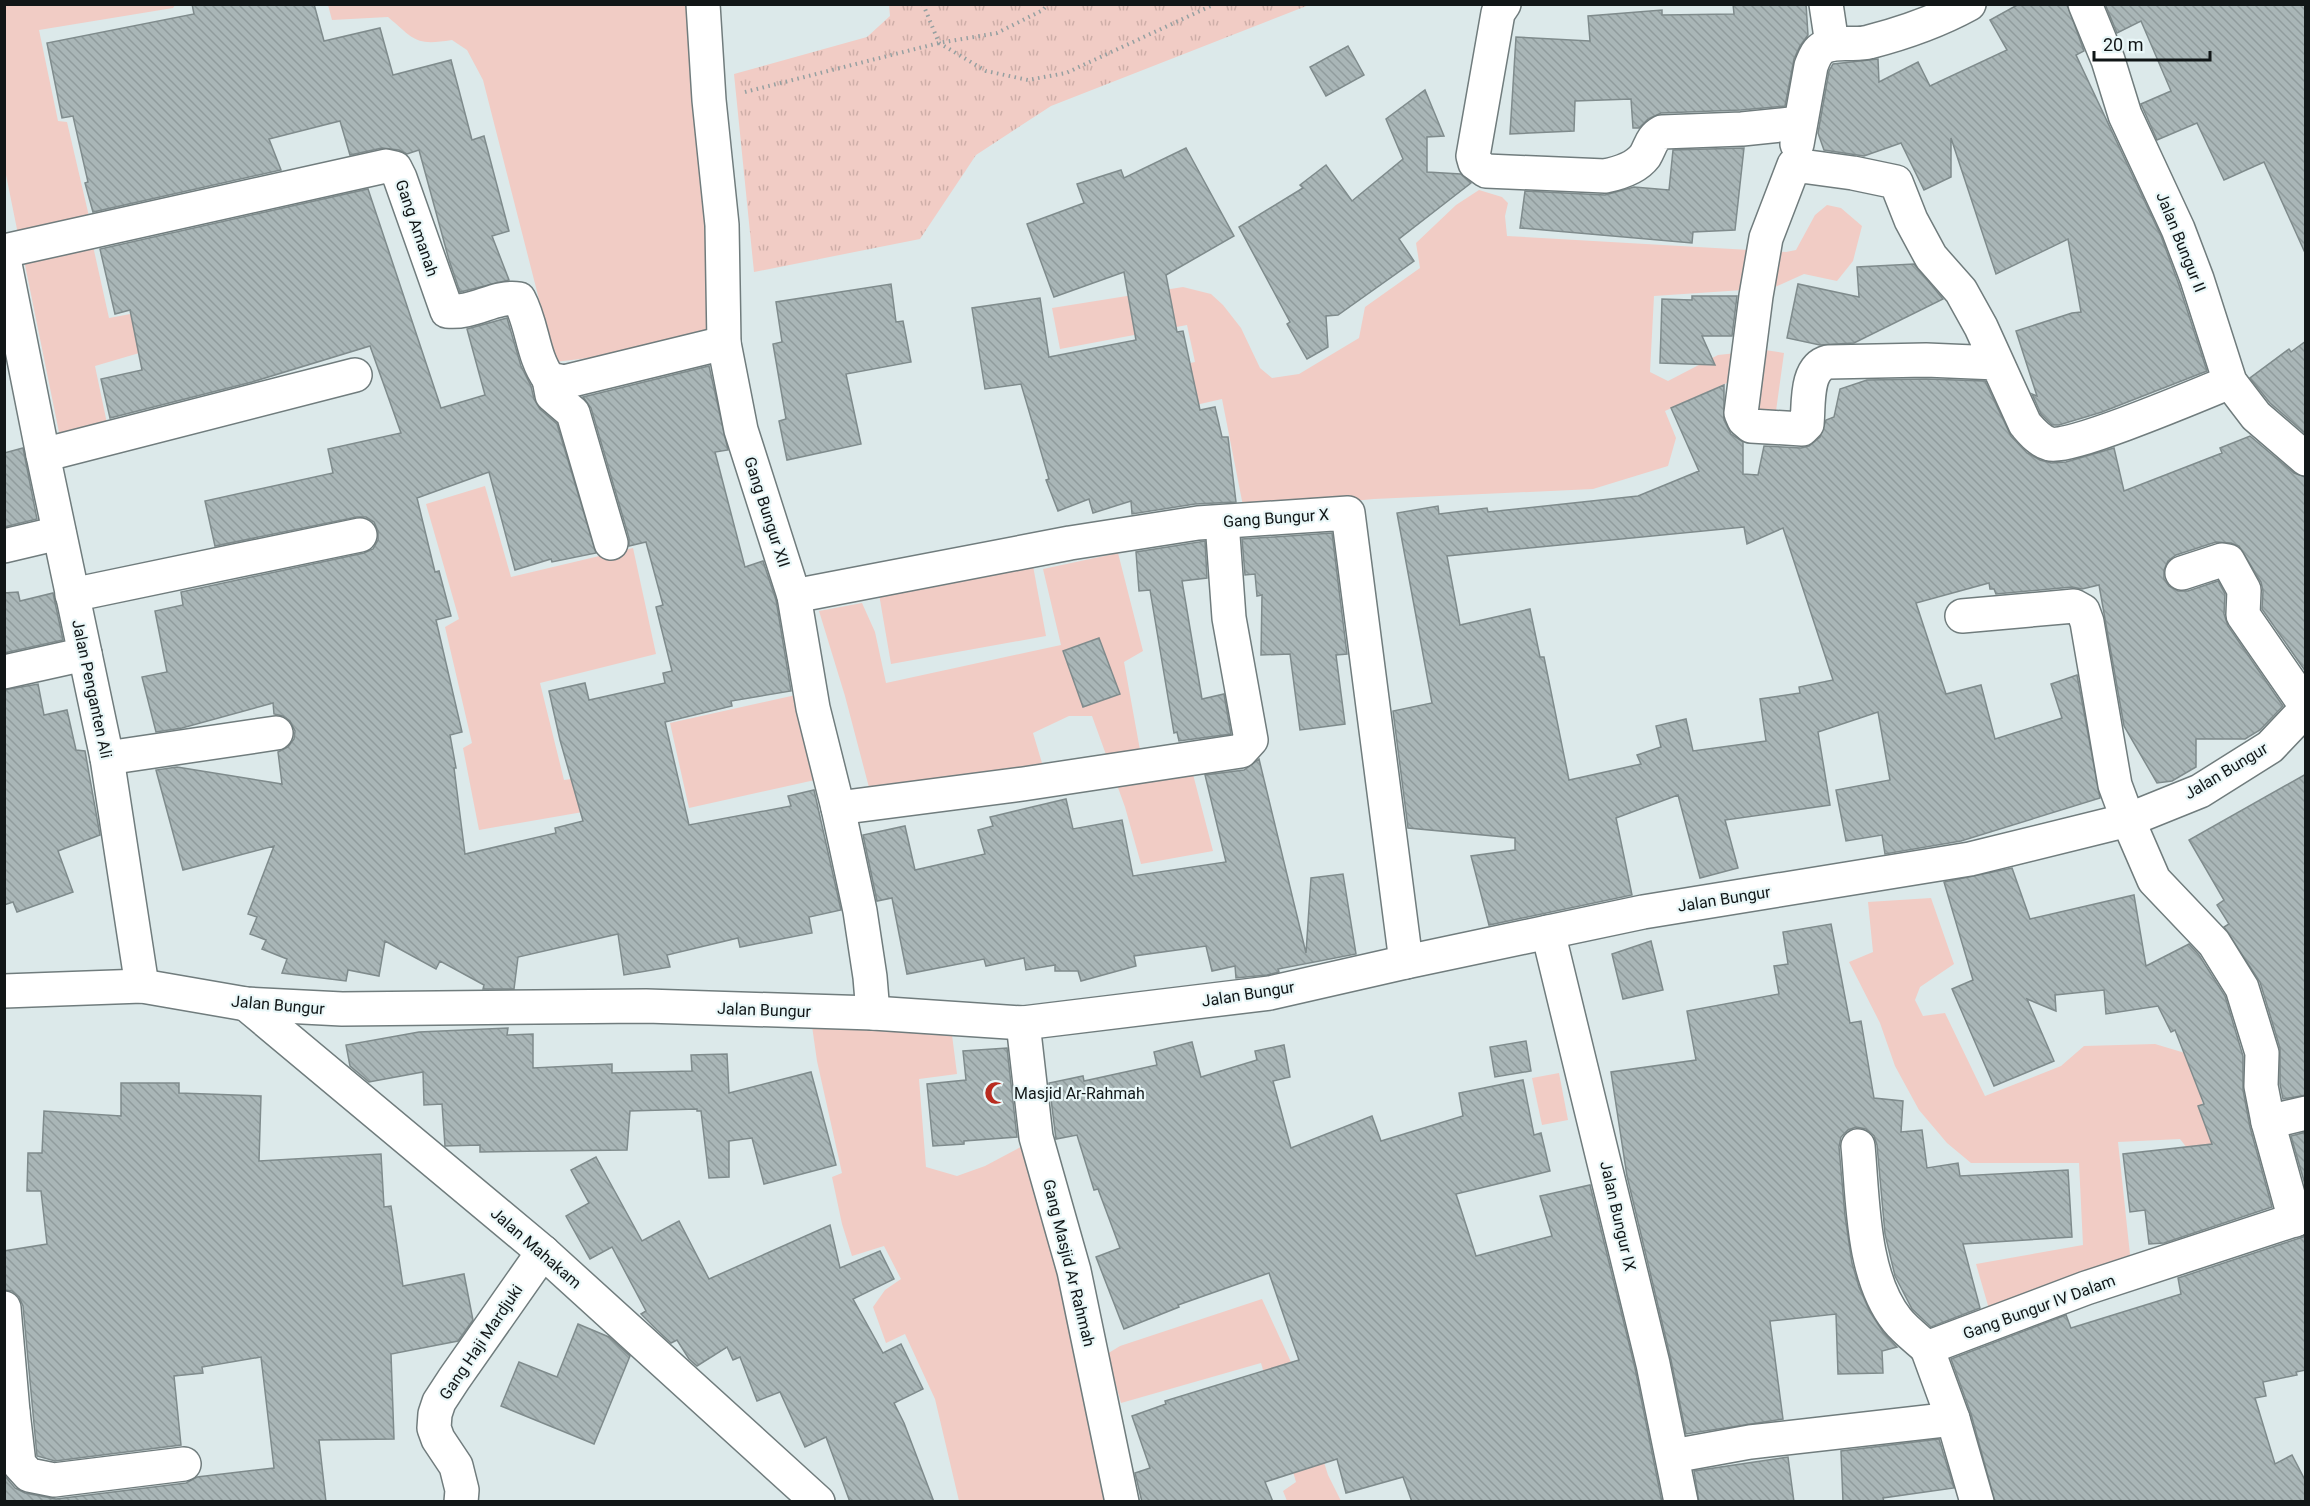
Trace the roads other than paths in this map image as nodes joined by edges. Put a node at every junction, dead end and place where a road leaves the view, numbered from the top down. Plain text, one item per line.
1 (703, 4) edge
2 (1504, 4) edge
3 (1826, 4) edge
4 (1969, 4) edge
5 (2085, 4) edge
6 (1832, 44) junction
7 (1800, 123) junction
8 (1794, 165) junction
9 (4, 250) edge
10 (4, 259) edge
11 (11, 324) edge
12 (724, 344) junction
13 (1997, 363) junction
14 (355, 375) dead end
15 (549, 379) junction
16 (2230, 382) junction
17 (43, 455) junction
18 (2306, 459) edge
19 (1222, 522) junction
20 (59, 533) junction
21 (360, 535) dead end
22 (611, 543) dead end
23 (4, 546) edge
24 (2182, 573) dead end
25 (72, 595) junction
26 (794, 596) junction
27 (1962, 616) dead end
28 (85, 654) junction
29 (4, 672) edge
30 (2306, 708) edge
31 (276, 733) dead end
32 (107, 758) junction
33 (838, 808) junction
34 (2128, 820) junction
35 (1548, 932) junction
36 (1406, 962) junction
37 (142, 986) junction
38 (4, 991) edge
39 (246, 1004) junction
40 (873, 1013) junction
41 (1023, 1023) junction
42 (2306, 1113) edge
43 (2268, 1122) junction
44 (1858, 1146) dead end
45 (2300, 1218) edge
46 (543, 1252) junction
47 (4, 1308) edge
48 (1927, 1348) junction
49 (9, 1412) edge
50 (1953, 1419) junction
51 (1673, 1456) junction
52 (184, 1464) dead end
53 (461, 1502) edge
54 (818, 1502) edge
55 (1122, 1502) edge
56 (1681, 1502) edge
57 (1977, 1502) edge

1 - 12 street, Gang Bungur XII
2 - 7 street
3 - 6 street
4 - 6 street
5 - 16 street, Jalan Bungur II
6 - 7 street
7 - 8 street
8 - 13 street
8 - 13 street
9 - 15 street, Gang Amanah
10 - 11 street, Jalan Penganten Ali
11 - 17 street, Jalan Penganten Ali
12 - 15 street
12 - 26 street, Gang Bungur XII
13 - 16 street
14 - 17 street
15 - 22 street
16 - 18 street, Jalan Bungur II
17 - 20 street, Jalan Penganten Ali
19 - 26 street, Gang Bungur X
19 - 33 street
19 - 36 street, Gang Bungur X
20 - 23 street
20 - 25 street, Jalan Penganten Ali
21 - 25 street
24 - 30 street
25 - 28 street, Jalan Penganten Ali
26 - 33 street, Gang Bungur XII
27 - 34 street
28 - 29 street
28 - 32 street, Jalan Penganten Ali
30 - 34 street, Jalan Bungur
31 - 32 street
32 - 37 street, Jalan Penganten Ali
33 - 40 street, Gang Bungur XII
34 - 35 street, Jalan Bungur
34 - 43 street
35 - 36 street, Jalan Bungur
35 - 51 street, Jalan Bungur IX
36 - 41 street, Jalan Bungur
37 - 38 street
37 - 39 street, Jalan Bungur
39 - 40 street, Jalan Bungur
39 - 46 street, Jalan Mahakam
40 - 41 street, Jalan Bungur
41 - 55 street, Gang Masjid Ar Rahmah
42 - 43 street
43 - 45 street
44 - 48 street
45 - 48 street, Gang Bungur IV Dalam
46 - 53 street, Gang Haji Mardjuki
46 - 54 street, Jalan Mahakam
47 - 49 street
48 - 50 street
49 - 52 street
50 - 51 street
50 - 57 street
51 - 56 street, Jalan Bungur IX

